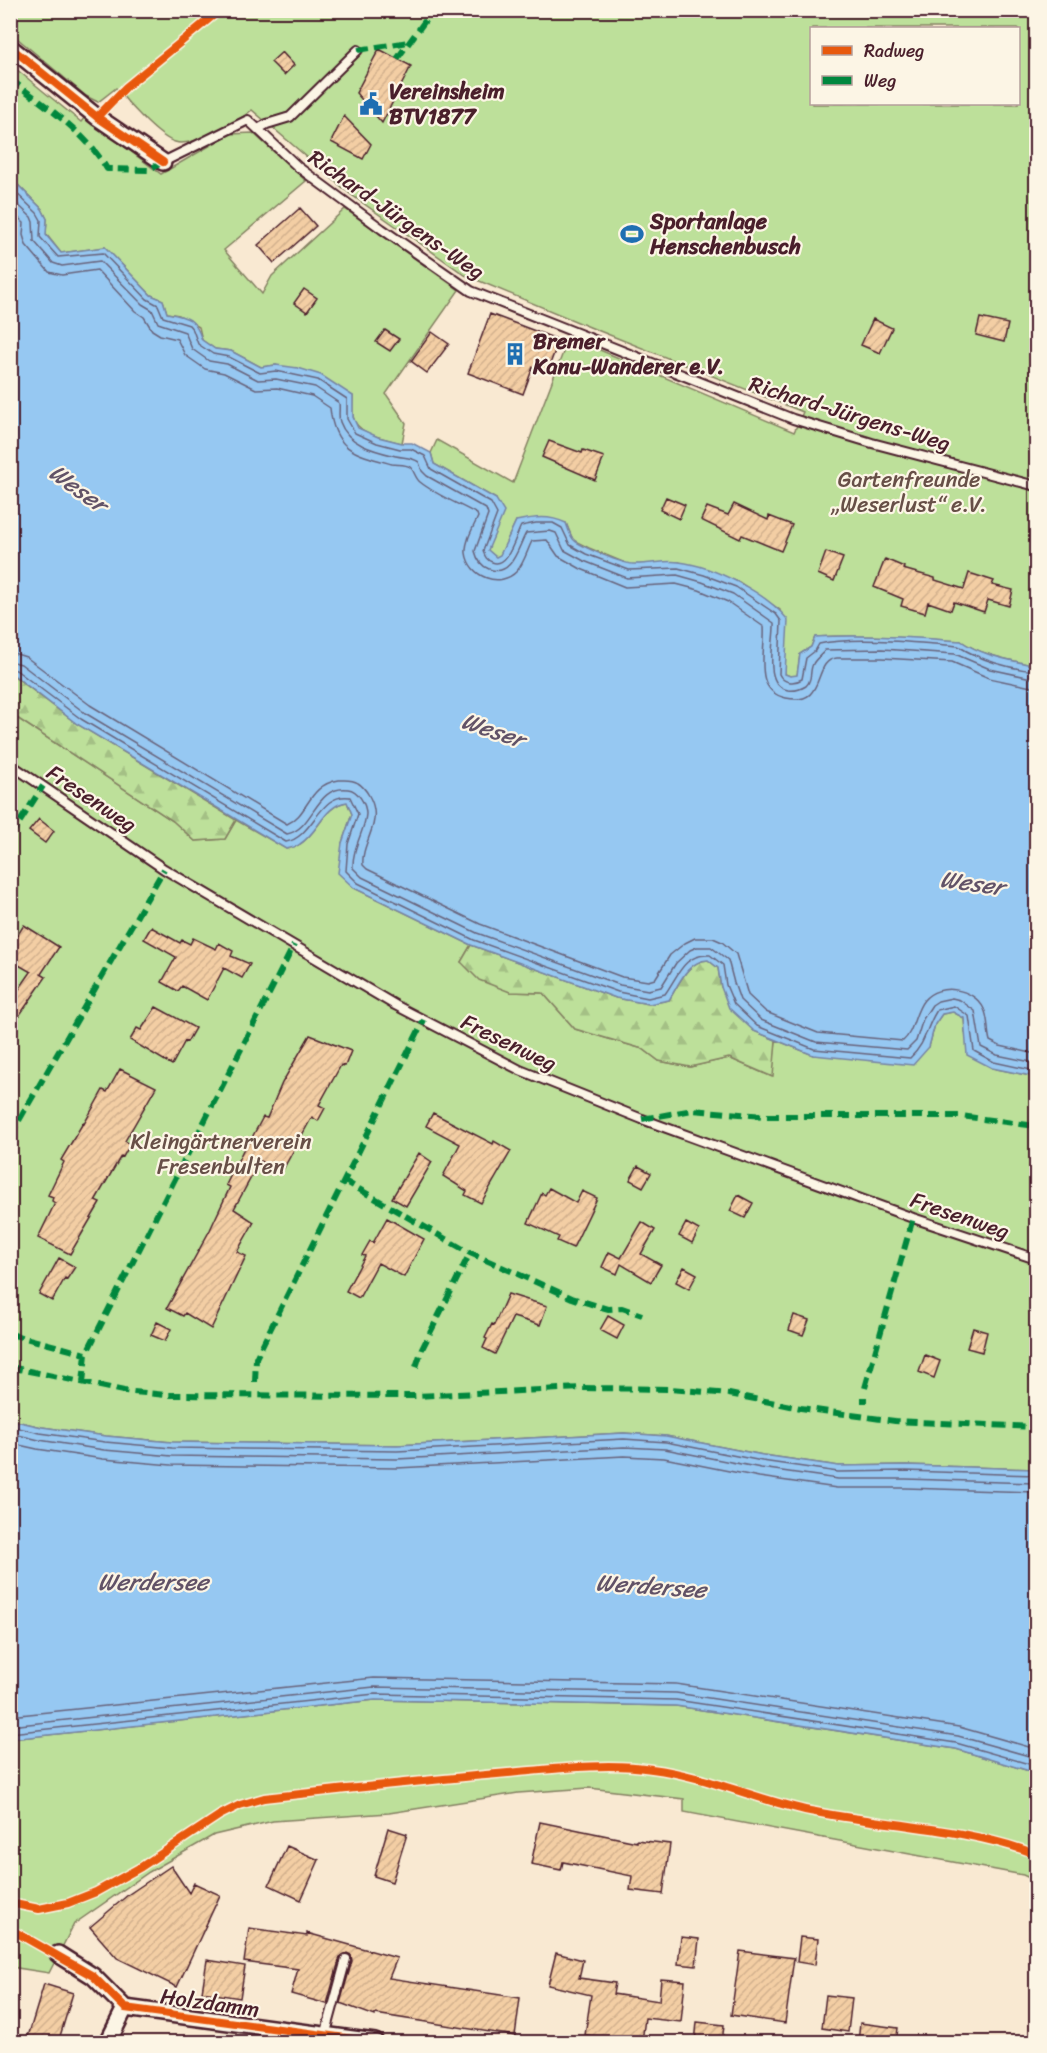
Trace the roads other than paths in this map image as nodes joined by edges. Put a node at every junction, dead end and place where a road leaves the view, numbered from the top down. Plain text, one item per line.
1 (10, 47) edge
2 (358, 50) dead end
3 (258, 129) junction
4 (163, 162) joint
5 (1036, 486) edge
6 (10, 764) edge
7 (1036, 1259) edge
8 (58, 1954) dead end
9 (346, 1959) dead end
10 (125, 2008) junction
11 (325, 2036) junction
12 (108, 2043) edge
13 (375, 2043) edge

1 - 4 street
2 - 3 lane
3 - 4 lane
3 - 5 lane, Richard-Jürgens-Weg
6 - 7 lane, Fresenweg
8 - 10 street
9 - 11 lane
10 - 11 street, Holzdamm
10 - 12 street
11 - 13 street, Holzdamm

